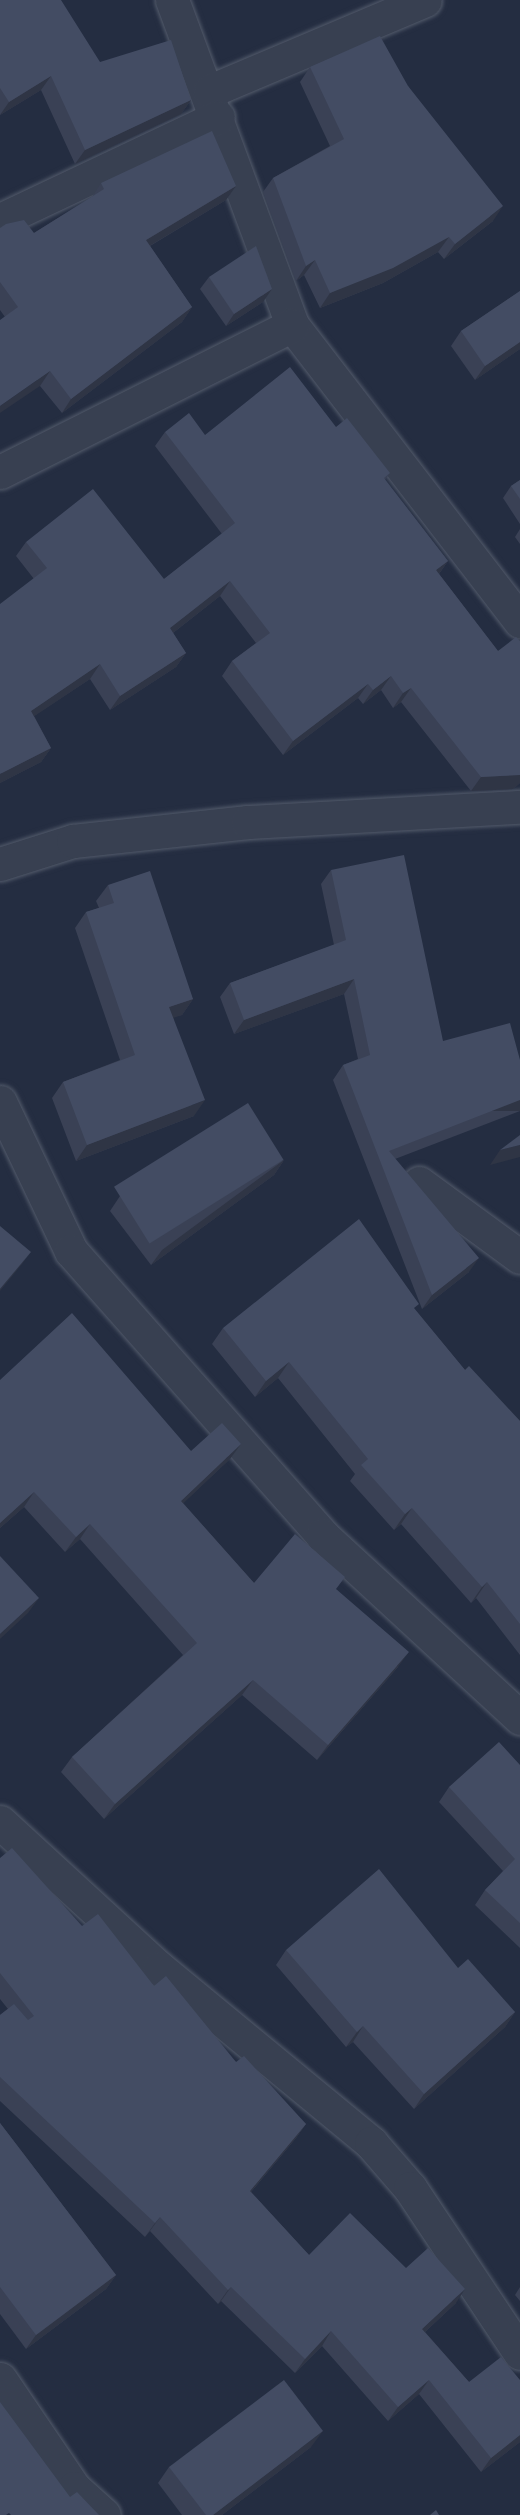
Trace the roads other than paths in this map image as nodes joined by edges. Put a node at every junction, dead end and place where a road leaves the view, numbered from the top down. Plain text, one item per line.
1 (172, 0) edge
2 (425, 0) edge
3 (214, 104) junction
4 (0, 220) edge
5 (292, 325) junction
6 (0, 472) edge
7 (520, 621) edge
8 (520, 807) edge
9 (0, 864) edge
10 (0, 1102) edge
11 (419, 1183) edge
12 (520, 1257) edge
13 (520, 1718) edge
14 (0, 1822) edge
15 (520, 2353) edge
16 (0, 2379) edge
17 (104, 2515) edge

1 - 3 street
2 - 3 street
3 - 4 street
3 - 5 street
5 - 6 street
5 - 7 street
8 - 9 street
10 - 13 street
11 - 12 street
14 - 15 street
16 - 17 street

